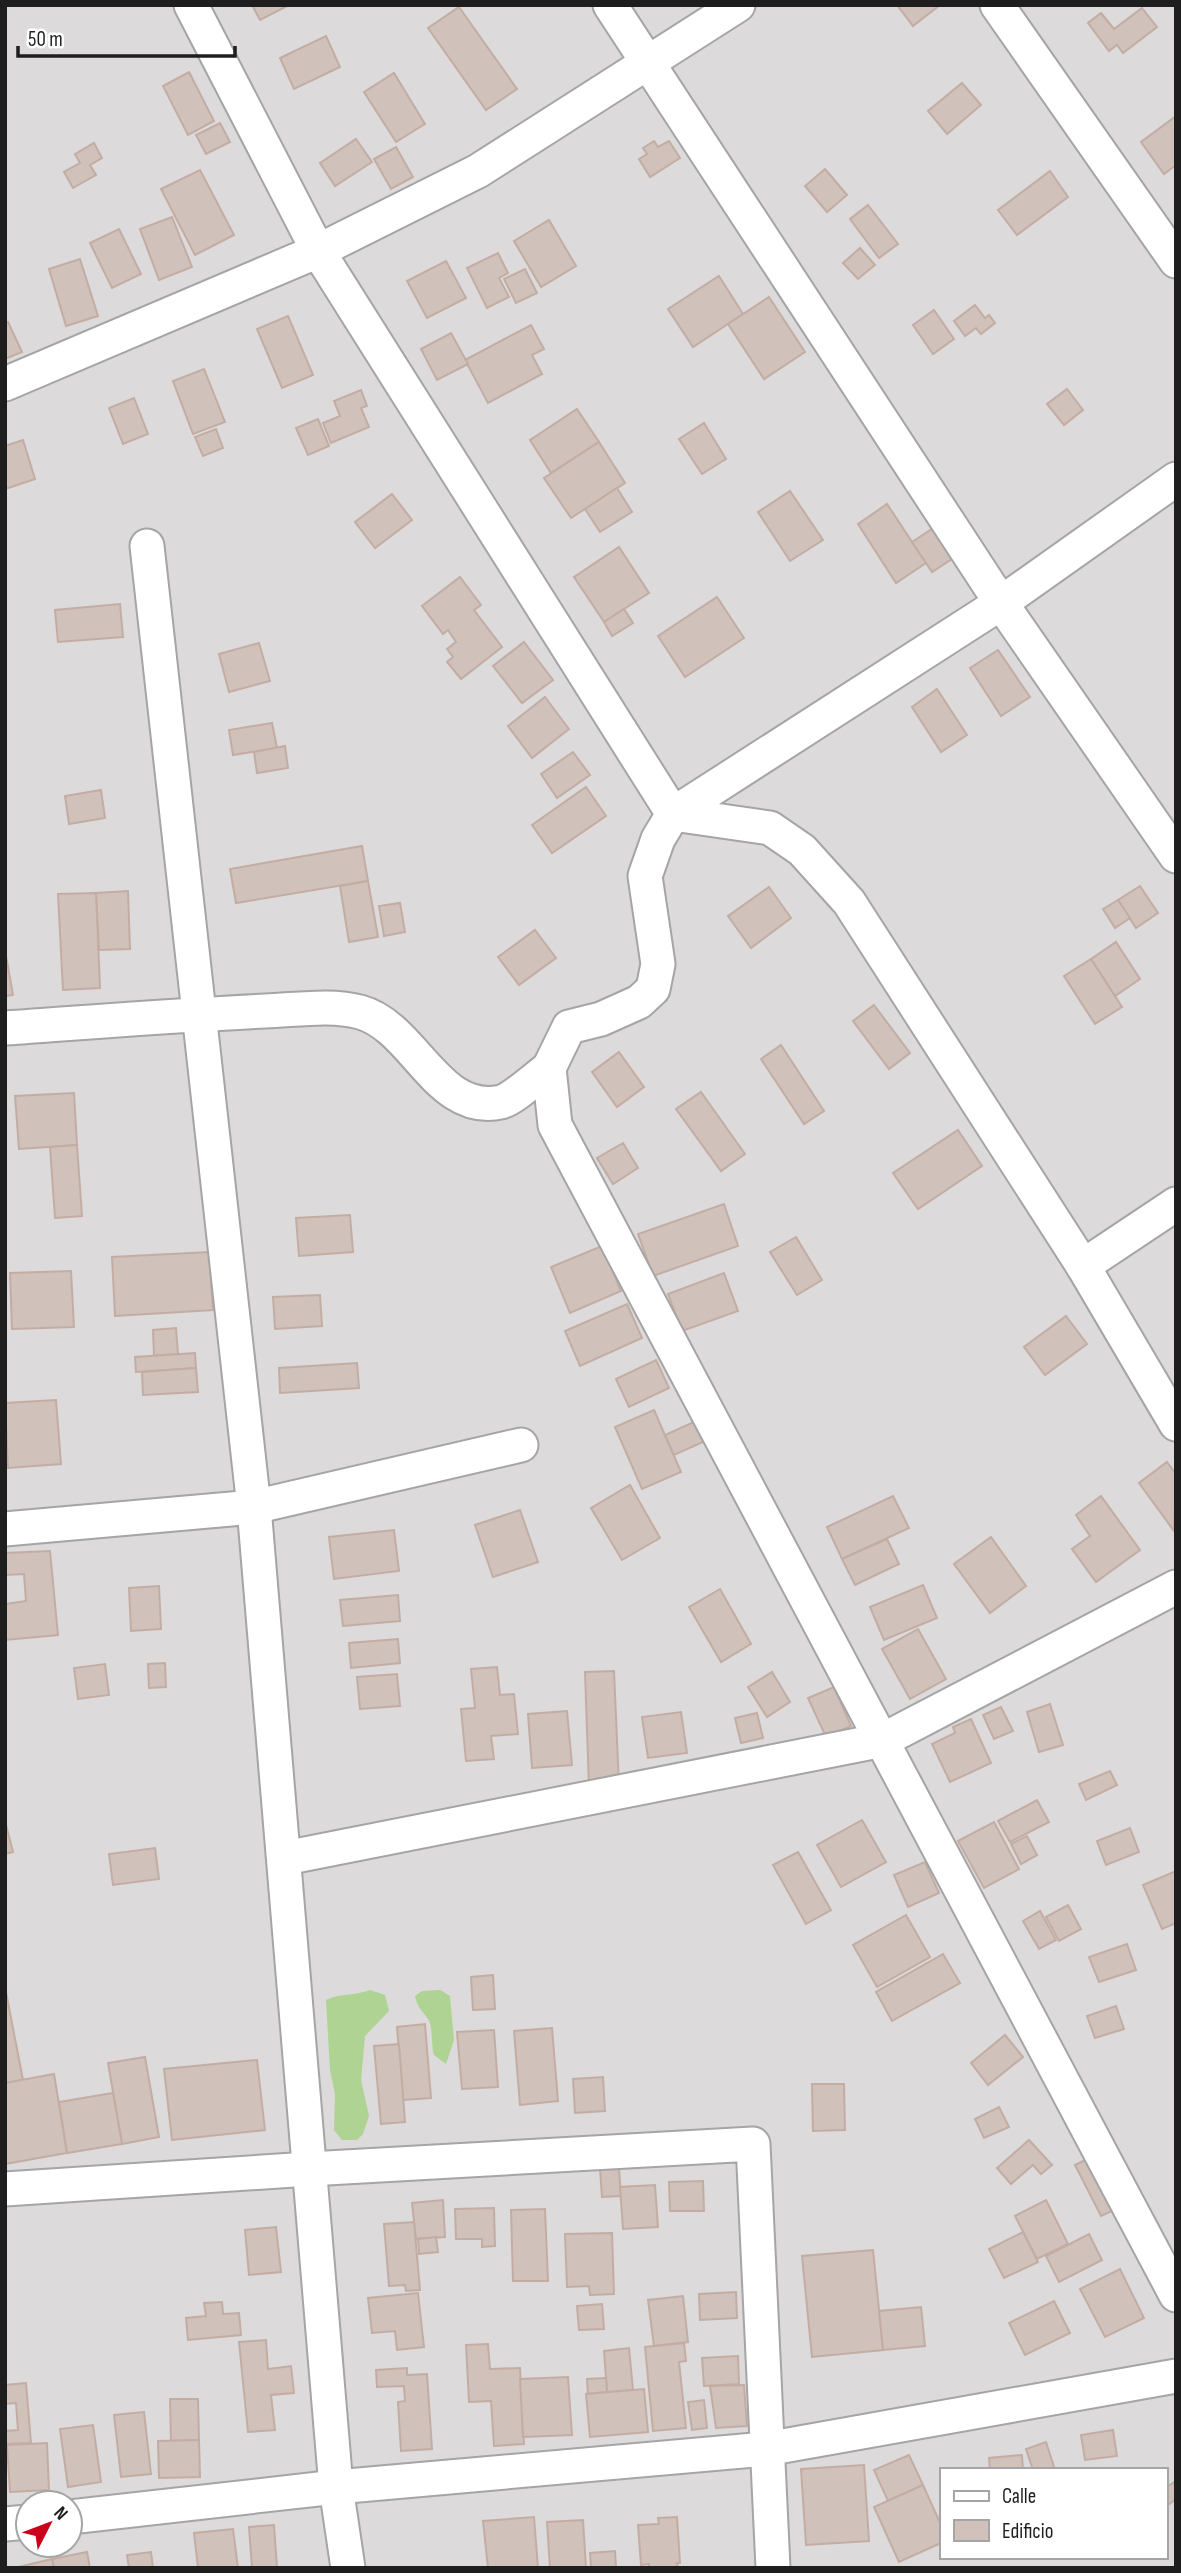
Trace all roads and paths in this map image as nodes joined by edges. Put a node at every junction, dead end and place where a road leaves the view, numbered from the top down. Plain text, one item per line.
1 (191, 5) edge
2 (610, 5) edge
3 (737, 5) edge
4 (997, 5) edge
5 (649, 62) junction
6 (318, 251) junction
7 (1176, 261) edge
8 (5, 384) edge
9 (1176, 478) edge
10 (146, 546) dead end
11 (1001, 603) junction
12 (673, 814) junction
13 (1176, 856) edge
14 (199, 1014) junction
15 (5, 1028) edge
16 (549, 1068) junction
17 (1176, 1204) edge
18 (1083, 1266) junction
19 (1176, 1423) edge
20 (521, 1445) dead end
21 (254, 1507) junction
22 (5, 1529) edge
23 (1176, 1587) edge
24 (883, 1740) junction
25 (285, 1858) junction
26 (309, 2169) junction
27 (5, 2189) edge
28 (1176, 2295) edge
29 (1176, 2376) edge
30 (766, 2449) junction
31 (337, 2487) junction
32 (84, 2515) edge
33 (348, 2568) edge
34 (773, 2568) edge

1 - 6 street
2 - 5 street
3 - 5 street
4 - 7 street
5 - 6 street
5 - 11 street
6 - 8 street
6 - 12 street
9 - 11 street
10 - 14 street
11 - 12 street
11 - 13 street
12 - 16 street
12 - 18 street
14 - 15 street
14 - 16 street
14 - 21 street
16 - 24 street
17 - 18 street
18 - 19 street
20 - 21 street
21 - 22 street
21 - 25 street
23 - 24 street
24 - 25 street
24 - 28 street
25 - 26 street
26 - 27 street
26 - 30 street
26 - 31 street
29 - 30 street
30 - 31 street
30 - 34 street
31 - 32 street
31 - 33 street

